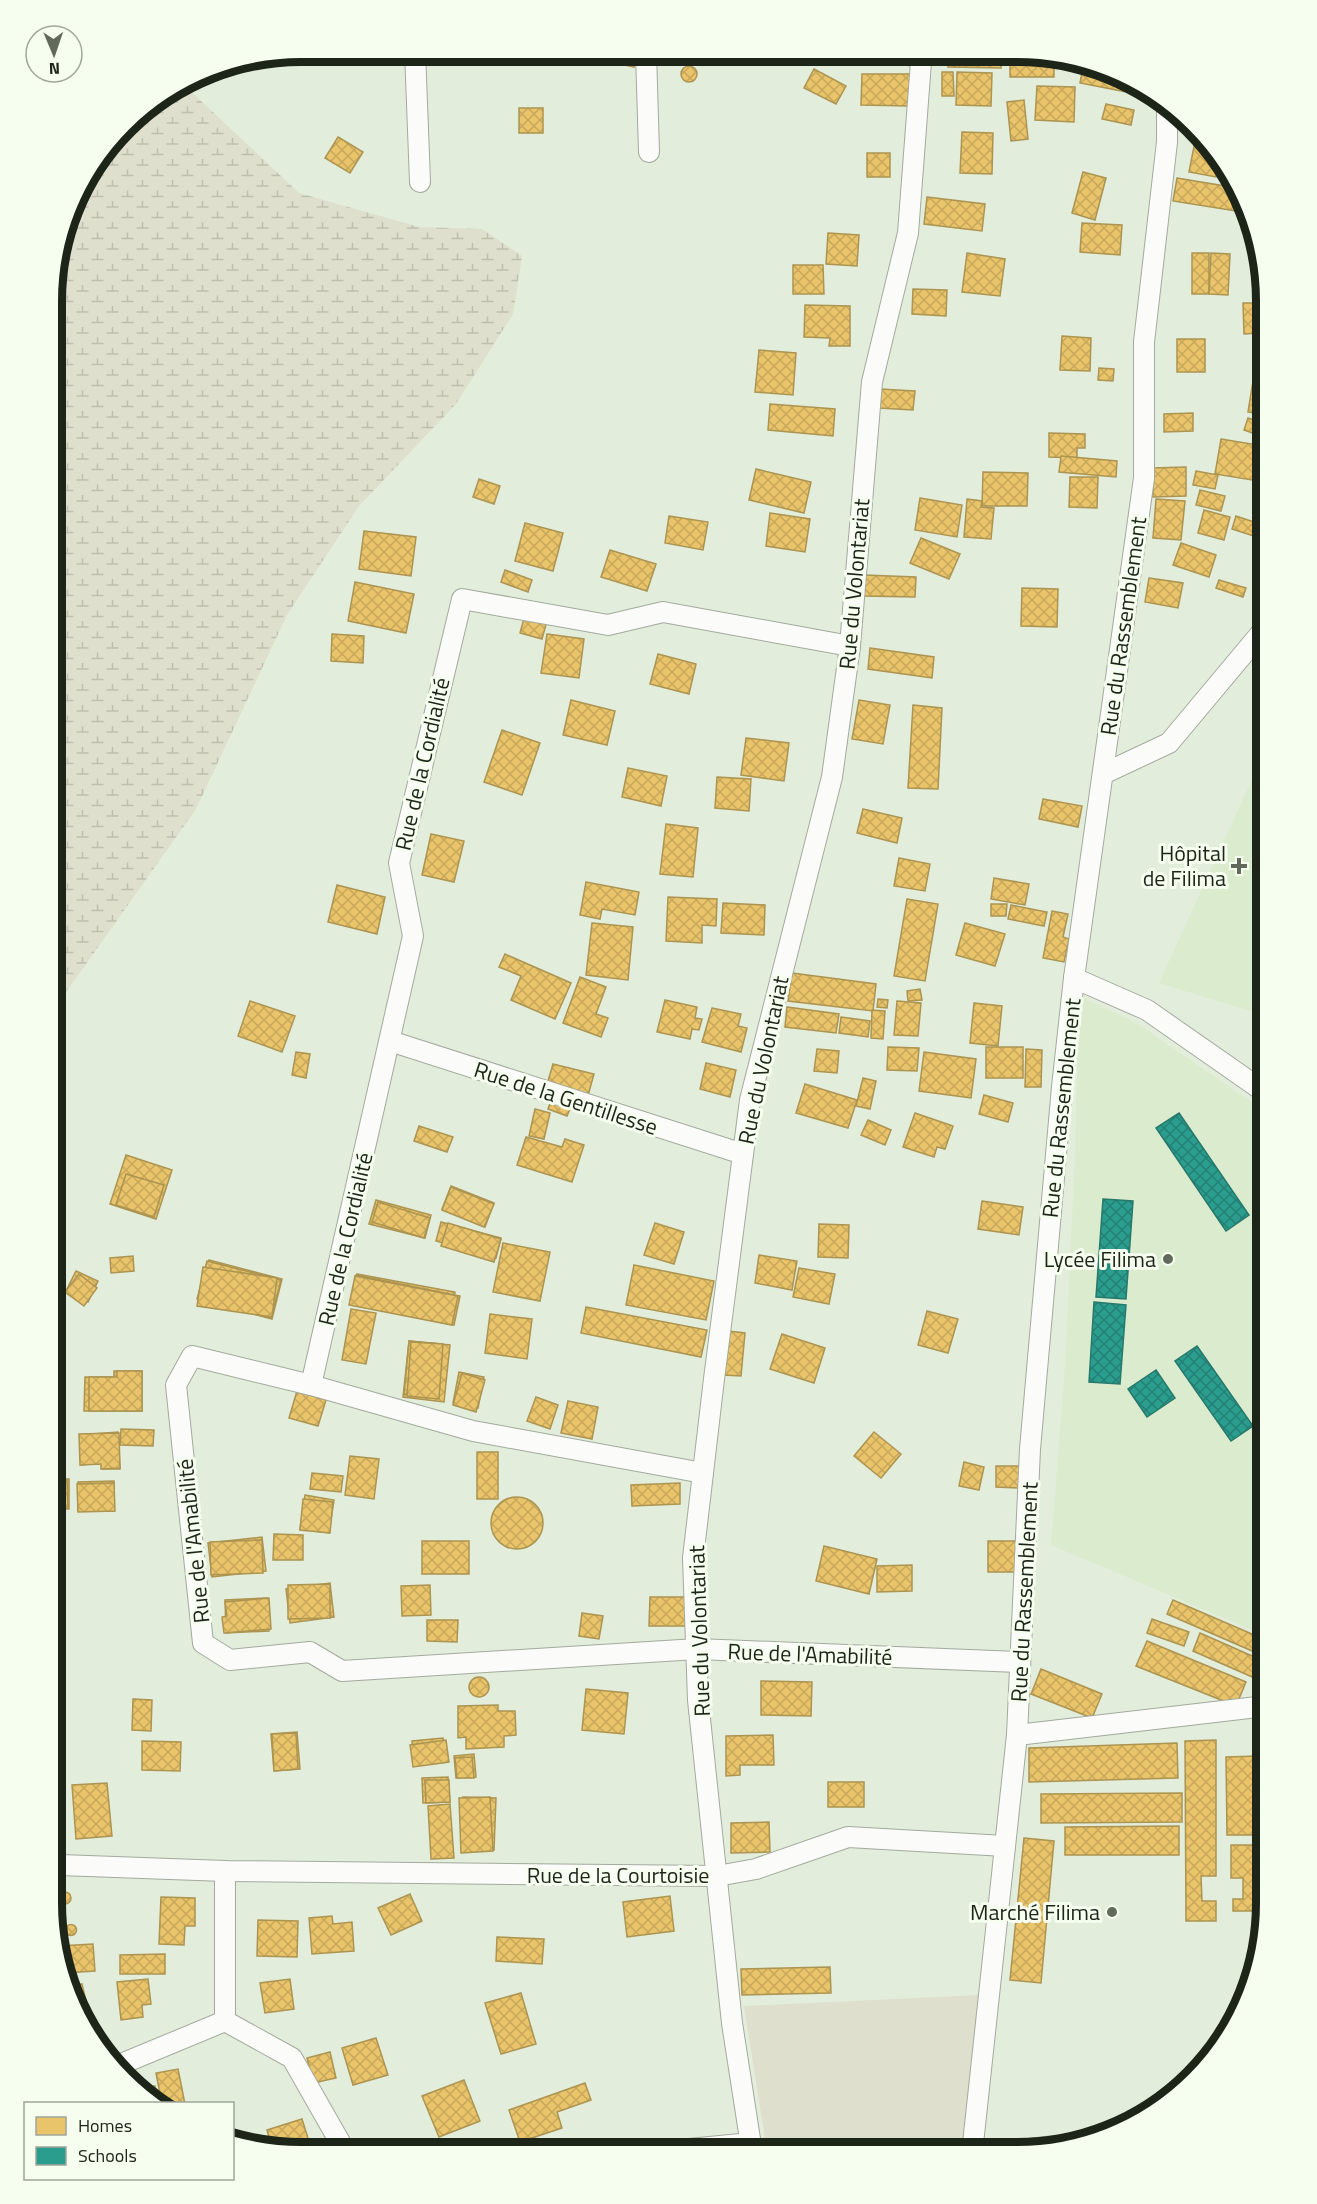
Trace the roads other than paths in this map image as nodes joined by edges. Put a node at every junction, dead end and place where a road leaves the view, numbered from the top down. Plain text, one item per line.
1 (415, 62) edge
2 (646, 62) edge
3 (921, 62) edge
4 (1167, 115) edge
5 (649, 152) dead end
6 (420, 182) dead end
7 (1256, 639) edge
8 (849, 646) junction
9 (1103, 774) junction
10 (1074, 978) junction
11 (390, 1041) junction
12 (1256, 1086) edge
13 (743, 1154) junction
14 (311, 1385) junction
15 (703, 1473) junction
16 (697, 1649) junction
17 (1020, 1662) junction
18 (1256, 1707) edge
19 (1017, 1735) junction
20 (1005, 1846) junction
21 (62, 1865) edge
22 (225, 1871) junction
23 (717, 1876) junction
24 (225, 2021) junction
25 (123, 2063) edge
26 (340, 2142) edge
27 (750, 2142) edge
28 (973, 2142) edge

1 - 6 street
2 - 5 street
3 - 8 street, Rue du Volontariat
4 - 9 street, Rue du Rassemblement
7 - 9 street
8 - 11 street, Rue de la Cordialité
8 - 13 street, Rue du Volontariat
9 - 10 street, Rue du Rassemblement
10 - 12 street
10 - 17 street, Rue du Rassemblement
11 - 13 street, Rue de la Gentillesse
11 - 14 street, Rue de la Cordialité
13 - 15 street, Rue du Volontariat
14 - 15 street, Rue de l'Amabilité
14 - 16 street, Rue de l'Amabilité
15 - 16 street, Rue du Volontariat
16 - 17 street, Rue de l'Amabilité
16 - 23 street, Rue du Volontariat
17 - 19 street, Rue du Rassemblement
18 - 19 street
19 - 20 street, Rue du Rassemblement
20 - 23 street, Rue de la Courtoisie
20 - 28 street, Rue du Rassemblement
21 - 22 street, Rue de la Courtoisie
22 - 23 street, Rue de la Courtoisie
22 - 24 street
23 - 27 street, Rue du Volontariat
24 - 25 street
24 - 26 street

